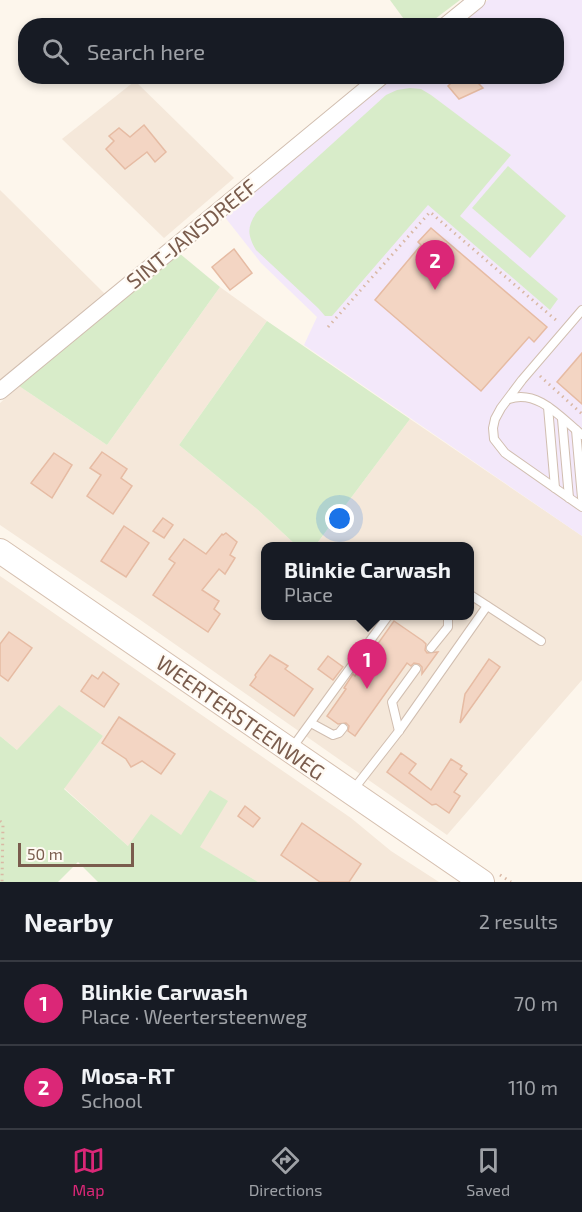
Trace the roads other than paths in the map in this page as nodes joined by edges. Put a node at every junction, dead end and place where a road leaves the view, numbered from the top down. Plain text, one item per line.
1 (477, 0) edge
2 (455, 18) edge
3 (372, 84) edge
4 (582, 310) edge
5 (0, 391) edge
6 (508, 399) junction
7 (548, 407) junction
8 (562, 418) junction
9 (579, 432) edge
10 (555, 488) junction
11 (569, 498) junction
12 (582, 498) edge
13 (582, 507) edge
14 (0, 551) edge
15 (474, 597) edge
16 (487, 606) junction
17 (383, 620) edge
18 (448, 620) edge
19 (541, 642) dead end
20 (431, 648) dead end
21 (416, 669) dead end
22 (311, 723) junction
23 (343, 728) dead end
24 (399, 731) junction
25 (289, 751) junction
26 (351, 793) junction
27 (482, 882) edge

1 - 2 street
3 - 5 street, SINT-JANSDREEF
4 - 6 lane
6 - 7 lane
6 - 10 lane
7 - 8 lane
7 - 10 lane
8 - 9 lane
8 - 11 lane
9 - 12 lane
10 - 11 lane
11 - 13 lane
14 - 25 main road, WEERTERSTEENWEG
15 - 16 lane
16 - 19 lane
16 - 24 lane
17 - 22 lane
18 - 20 lane
21 - 24 lane
22 - 23 lane
22 - 25 lane
24 - 26 lane
25 - 26 main road, WEERTERSTEENWEG
26 - 27 main road, WEERTERSTEENWEG

